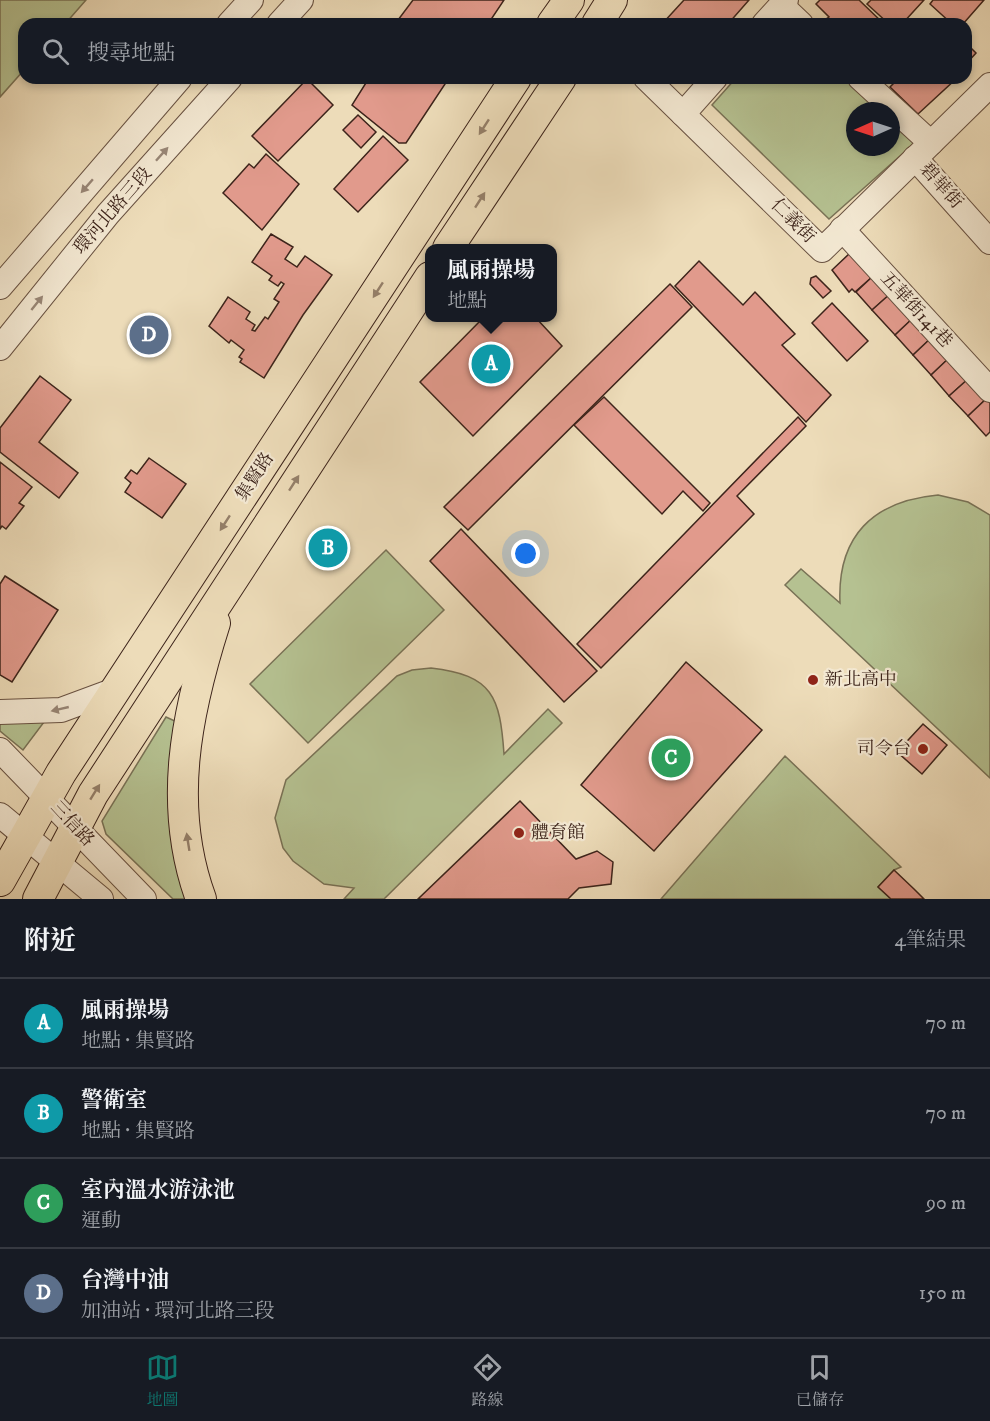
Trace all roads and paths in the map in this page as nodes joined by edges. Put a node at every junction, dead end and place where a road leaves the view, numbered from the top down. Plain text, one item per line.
1 (251, 0) edge
2 (301, 0) edge
3 (565, 0) edge
4 (570, 0) edge
5 (612, 0) edge
6 (784, 3) edge
7 (234, 18) edge
8 (284, 18) edge
9 (555, 18) edge
10 (556, 18) edge
11 (601, 18) edge
12 (770, 18) edge
13 (796, 18) edge
14 (175, 84) edge
15 (225, 84) edge
16 (512, 84) edge
17 (557, 84) edge
18 (652, 84) edge
19 (710, 84) edge
20 (865, 84) edge
21 (990, 85) edge
22 (683, 114) junction
23 (923, 150) junction
24 (842, 229) junction
25 (990, 242) edge
26 (451, 244) edge
27 (425, 283) edge
28 (0, 288) edge
29 (0, 348) edge
30 (990, 390) edge
31 (228, 585) junction
32 (115, 690) junction
33 (0, 712) edge
34 (0, 750) edge
35 (46, 796) junction
36 (0, 815) edge
37 (74, 826) junction
38 (24, 835) junction
39 (57, 861) junction
40 (0, 881) edge
41 (39, 899) edge
42 (101, 899) edge
43 (144, 899) edge
44 (201, 899) edge

1 - 7 street
2 - 8 street
3 - 9 main road
4 - 10 main road
5 - 11 main road
6 - 12 street
6 - 13 street
14 -> 28 street, 環河北路三段
29 -> 15 street, 環河北路三段
16 -> 32 main road, 集賢路
26 -> 17 main road
18 - 22 street, 仁義街
19 - 22 street
20 - 23 street, 碧華街
21 - 23 street, 仁義街
22 - 24 street, 仁義街
23 - 24 street, 仁義街
23 - 25 street, 碧華街
24 - 30 street, 五華街141巷
31 -> 27 main road, 集賢路
37 -> 31 main road, 集賢路
44 -> 31 main road
32 -> 33 street
32 - 35 main road, 集賢路
34 - 35 street, 三信路
35 - 37 street, 三信路
35 - 38 main road, 集賢路
36 - 38 street
37 - 39 main road, 集賢路
37 - 43 street, 三信路
38 - 39 street, 三信路
38 - 40 main road, 集賢路
39 - 41 main road, 集賢路
39 - 42 street, 三信路

